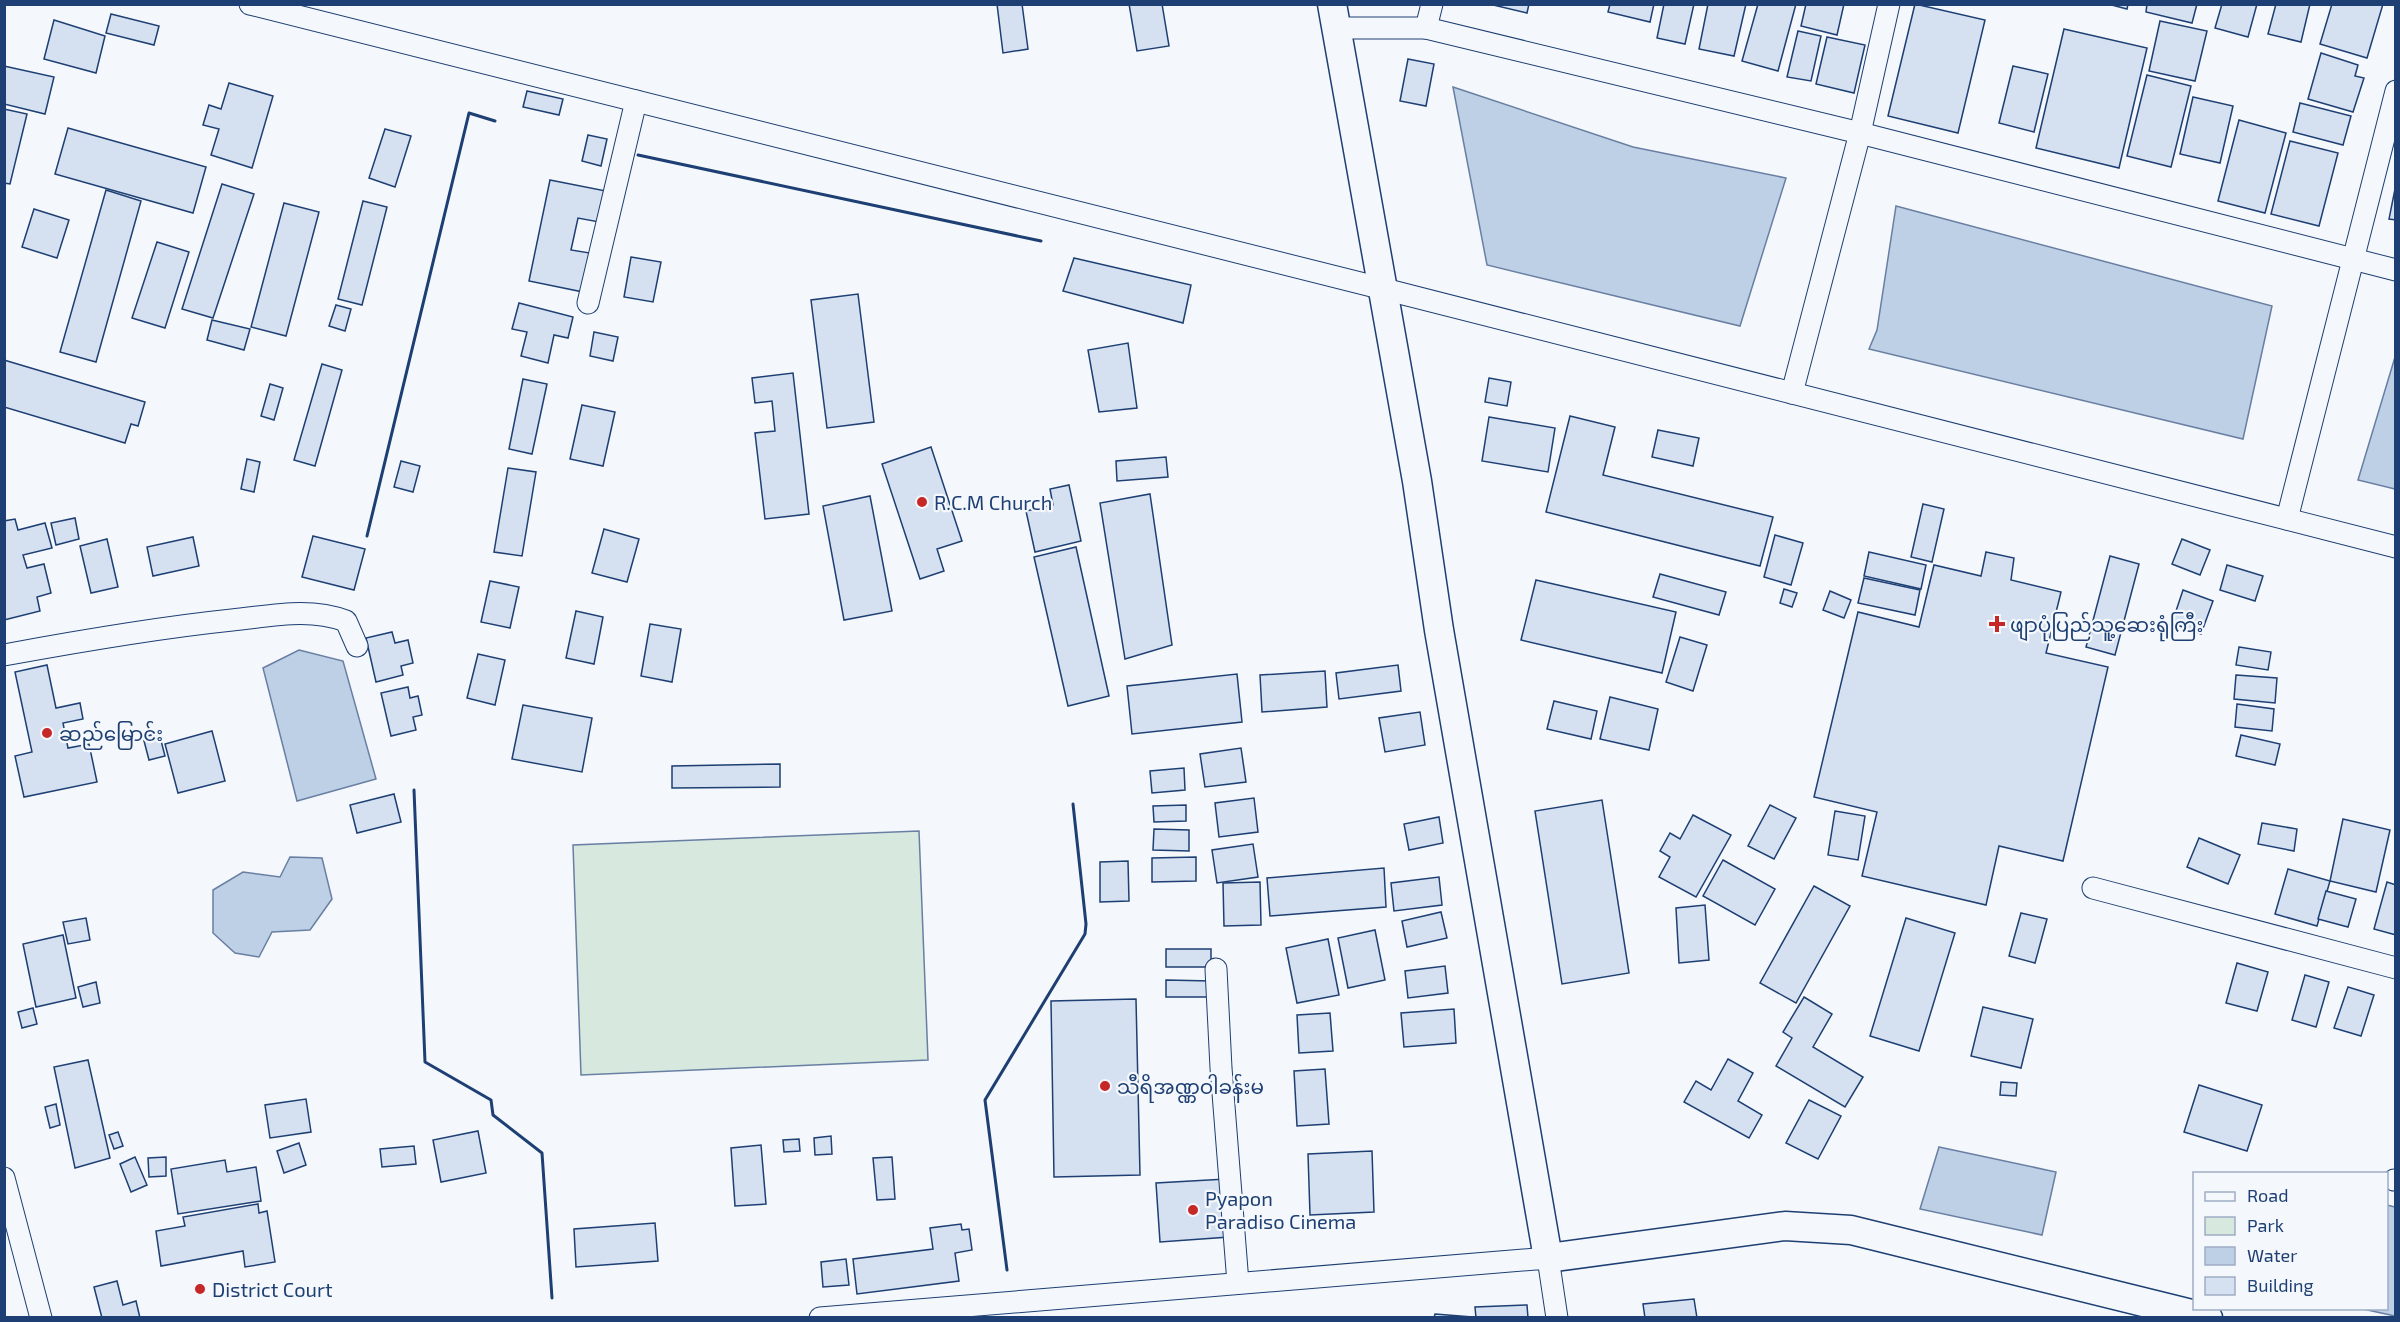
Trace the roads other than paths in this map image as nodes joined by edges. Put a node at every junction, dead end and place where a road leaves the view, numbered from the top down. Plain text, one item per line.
1 (250, 4) edge
2 (1432, 4) edge
3 (1889, 4) edge
4 (1334, 16) edge
5 (1426, 28) junction
6 (2396, 91) edge
7 (636, 101) junction
8 (1860, 133) junction
9 (2354, 259) junction
10 (2396, 270) edge
11 (1380, 288) junction
12 (588, 303) dead end
13 (1792, 393) junction
14 (2287, 519) junction
15 (2396, 547) edge
16 (357, 646) dead end
17 (4, 655) edge
18 (2093, 888) dead end
19 (2396, 968) edge
20 (1216, 969) dead end
21 (4, 1178) edge
22 (1548, 1258) junction
23 (1238, 1283) junction
24 (41, 1317) edge
25 (820, 1317) edge
26 (1557, 1317) edge
27 (2208, 1317) edge

1 - 7 street
2 - 5 street
3 - 8 street
4 - 5 street
4 - 11 main road
5 - 8 street
6 - 9 street
7 - 11 street
7 - 12 street
8 - 9 street
8 - 13 street
9 - 10 street
9 - 14 street
11 - 13 street
11 - 22 main road
13 - 14 street
14 - 15 street
16 - 17 street
18 - 19 street
20 - 23 street
21 - 24 street
22 - 23 street
22 - 26 street
22 - 27 main road
23 - 25 street

